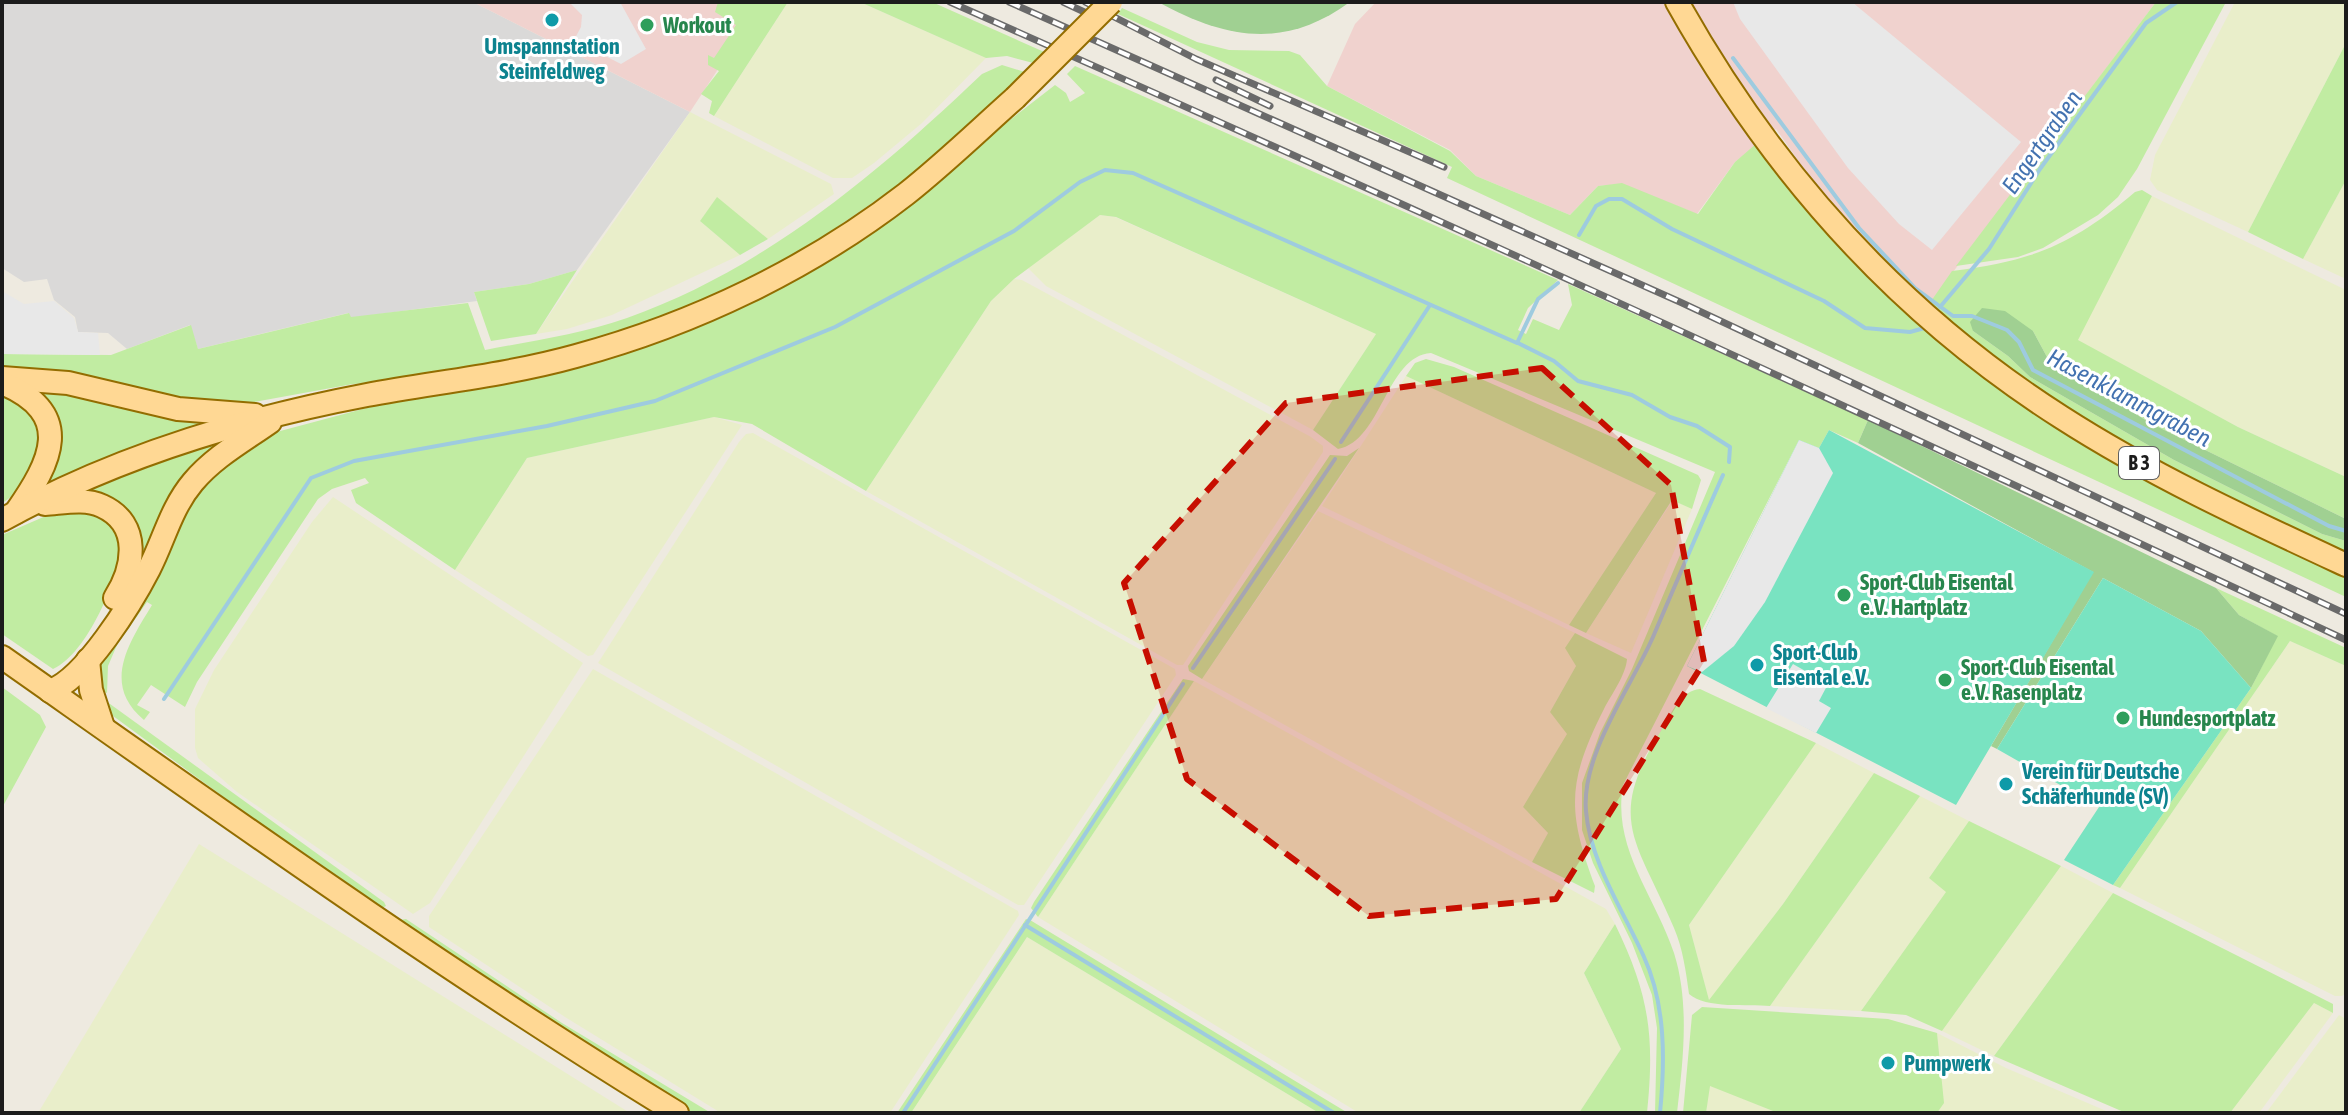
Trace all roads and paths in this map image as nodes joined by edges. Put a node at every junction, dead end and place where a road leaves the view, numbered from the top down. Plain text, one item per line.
1 (1111, 2) edge
2 (1677, 2) edge
3 (2, 380) edge
4 (274, 415) junction
5 (16, 513) edge
6 (2346, 565) edge
7 (2, 657) edge
8 (88, 660) junction
9 (50, 691) junction
10 (103, 727) junction
11 (677, 1113) edge

1 - 4 main road, bridge
2 - 6 main road, B 3
3 - 4 main road
3 - 5 main road
4 - 5 main road
4 - 8 main road
5 - 9 main road
7 - 9 main road
8 - 9 main road
8 - 10 main road
9 - 10 main road
10 - 11 main road

